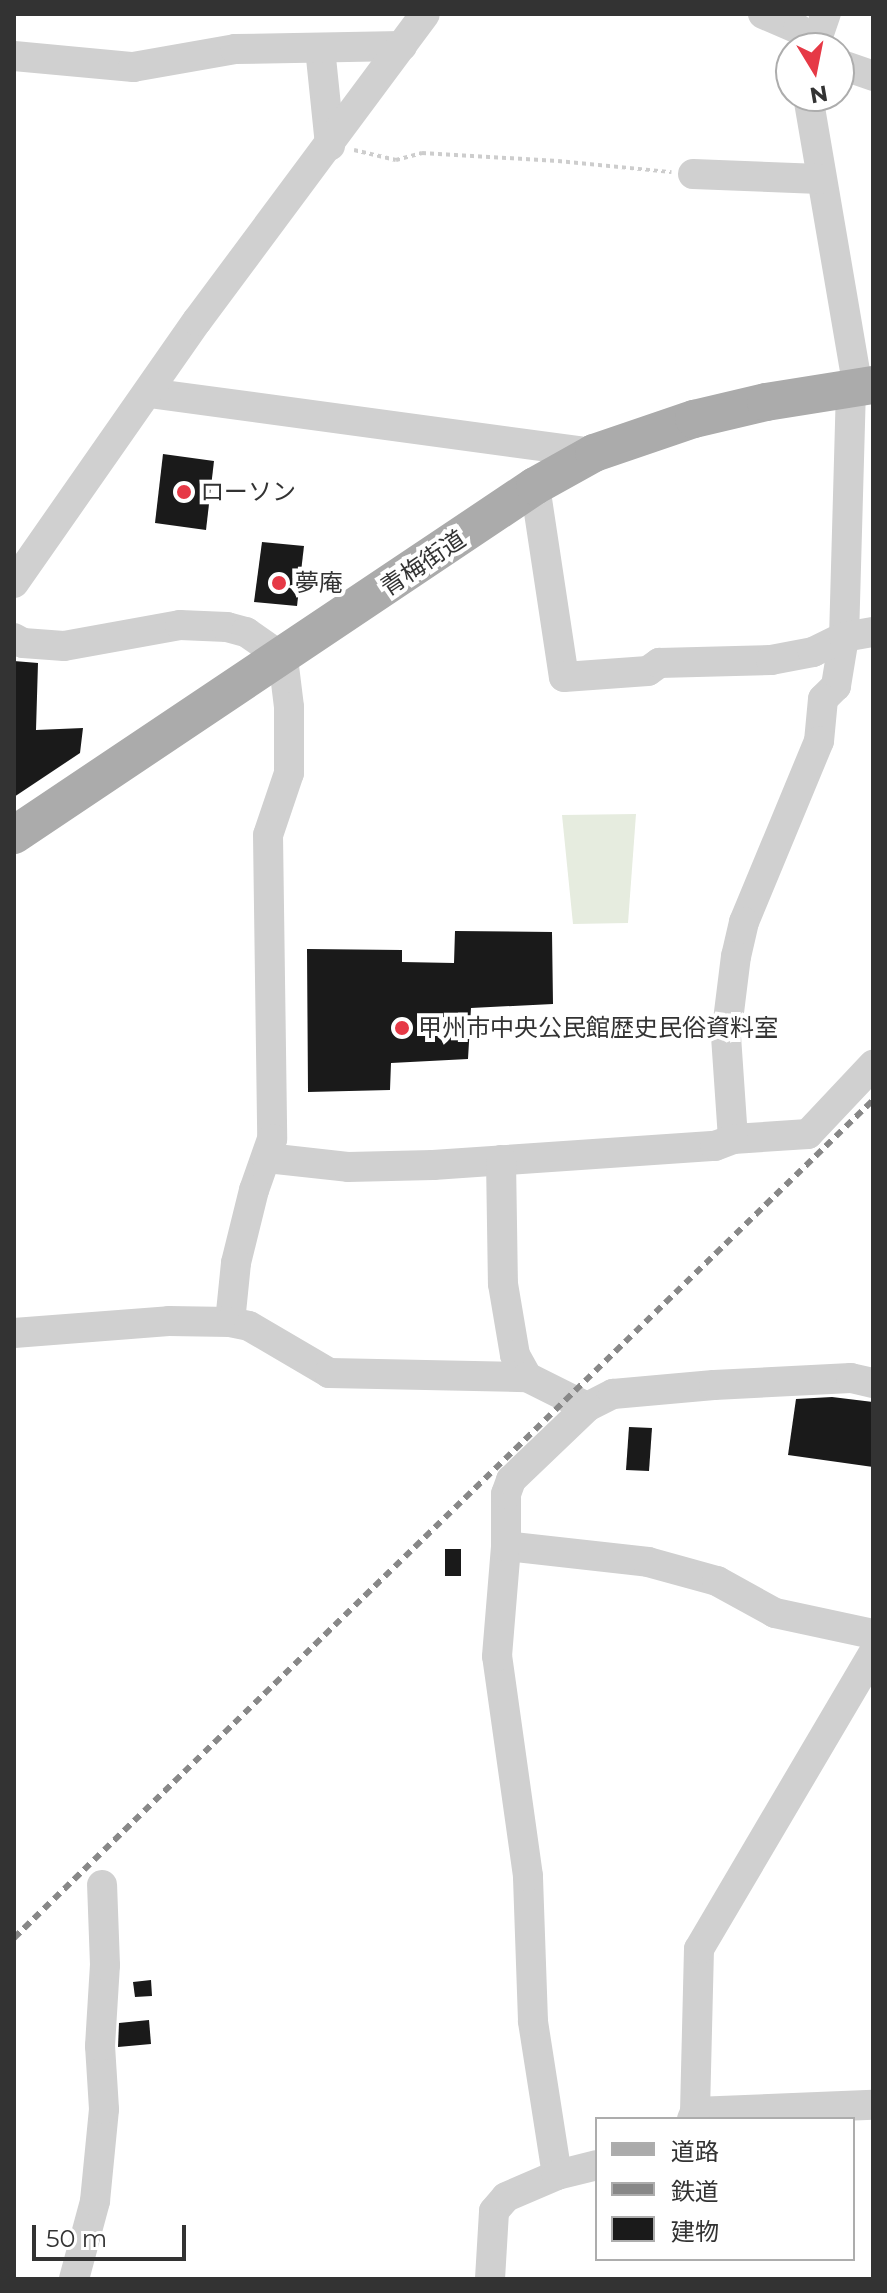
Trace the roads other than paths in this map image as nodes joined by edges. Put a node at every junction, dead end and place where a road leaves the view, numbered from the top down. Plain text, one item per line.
1 (425, 14) edge
2 (763, 14) edge
3 (801, 32) edge
4 (402, 46) junction
5 (320, 48) junction
6 (14, 56) edge
7 (810, 112) edge
8 (330, 145) junction
9 (693, 174) road end
10 (820, 179) junction
11 (860, 387) edge
12 (149, 393) junction
13 (594, 453) junction
14 (535, 486) junction
15 (14, 583) edge
16 (858, 635) edge
17 (14, 638) edge
18 (283, 658) junction
19 (14, 835) edge
20 (873, 1065) edge
21 (733, 1139) junction
22 (267, 1158) junction
23 (501, 1160) junction
24 (230, 1322) junction
25 (14, 1333) edge
26 (527, 1377) junction
27 (873, 1383) edge
28 (587, 1407) junction
29 (506, 1546) junction
30 (873, 1634) edge
31 (873, 1654) edge
32 (860, 1701) edge
33 (102, 1885) dead end
34 (873, 2105) edge
35 (694, 2116) edge
36 (595, 2166) edge
37 (557, 2175) junction
38 (74, 2279) edge
39 (490, 2279) edge

1 - 4 street
2 - 3 street
4 - 5 street
4 - 8 street
5 - 6 street
5 - 8 street
7 - 10 street
8 - 12 street
9 - 10 street
10 - 11 street
11 - 13 main road, 青梅街道
11 - 16 street
12 - 13 street
12 - 15 street
13 - 14 main road, 青梅街道
14 - 16 street
14 - 18 main road, 青梅街道
16 - 21 street
17 - 18 street
18 - 19 main road, 青梅街道
18 - 22 street
20 - 21 street
21 - 23 street
22 - 23 street
22 - 24 street
23 - 26 street
24 - 25 street
24 - 26 street
26 - 28 street
27 - 28 street
28 - 29 street
29 - 30 street
29 - 37 street
31 - 32 street
32 - 35 street
33 - 38 street
34 - 35 street
36 - 37 street
37 - 39 street

